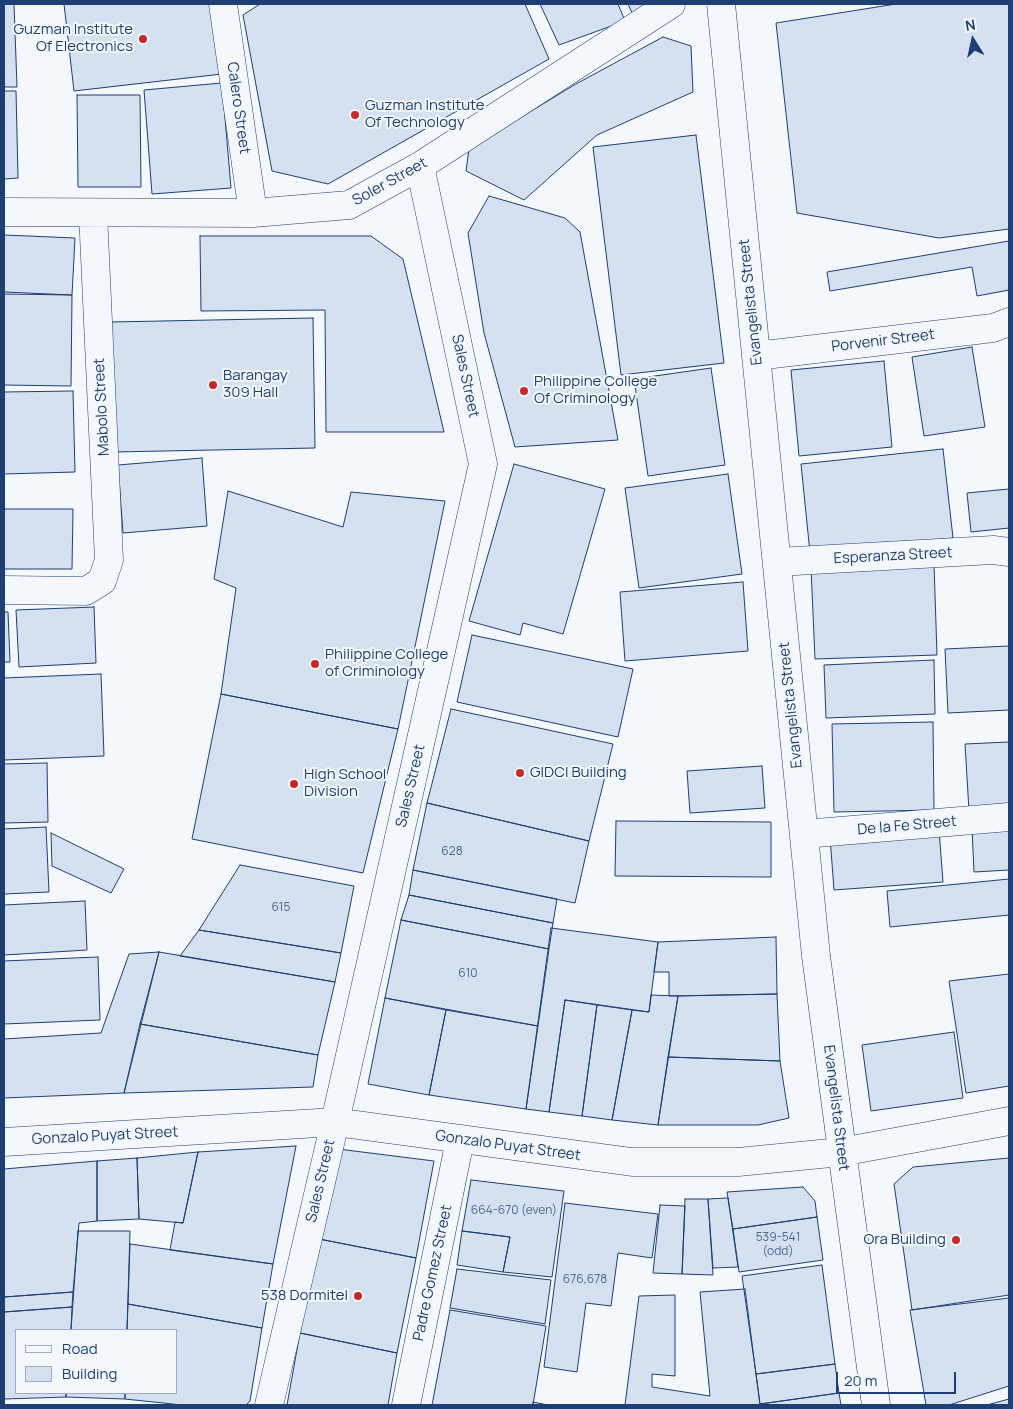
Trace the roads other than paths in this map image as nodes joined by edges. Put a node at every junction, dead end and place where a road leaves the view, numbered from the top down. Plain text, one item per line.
1 (223, 4) edge
2 (671, 4) edge
3 (721, 4) edge
4 (420, 166) junction
5 (4, 212) edge
6 (253, 212) junction
7 (93, 213) junction
8 (1009, 322) edge
9 (756, 356) junction
10 (1009, 552) edge
11 (776, 562) junction
12 (4, 590) edge
13 (1009, 817) edge
14 (804, 834) junction
15 (335, 1122) junction
16 (1009, 1122) edge
17 (460, 1140) junction
18 (4, 1142) edge
19 (841, 1152) junction
20 (269, 1405) edge
21 (406, 1405) edge
22 (876, 1405) edge

1 - 6 street, Calero Street
2 - 4 street, Soler Street
3 - 9 street, Evangelista Street
4 - 6 street, Soler Street
4 - 15 street, Sales Street
5 - 7 street, Soler Street
6 - 7 street, Soler Street
7 - 12 street, Mabolo Street
8 - 9 street, Porvenir Street
9 - 11 street, Evangelista Street
10 - 11 street, Esperanza Street
11 - 14 street, Evangelista Street
13 - 14 street, De la Fe Street
14 - 19 street, Evangelista Street
15 - 17 street, Gonzalo Puyat Street
15 - 18 street, Gonzalo Puyat Street
15 - 20 street, Sales Street
16 - 19 street, Gonzalo Puyat Street
17 - 19 street, Gonzalo Puyat Street
17 - 21 street, Padre Gomez Street
19 - 22 street, Evangelista Street

